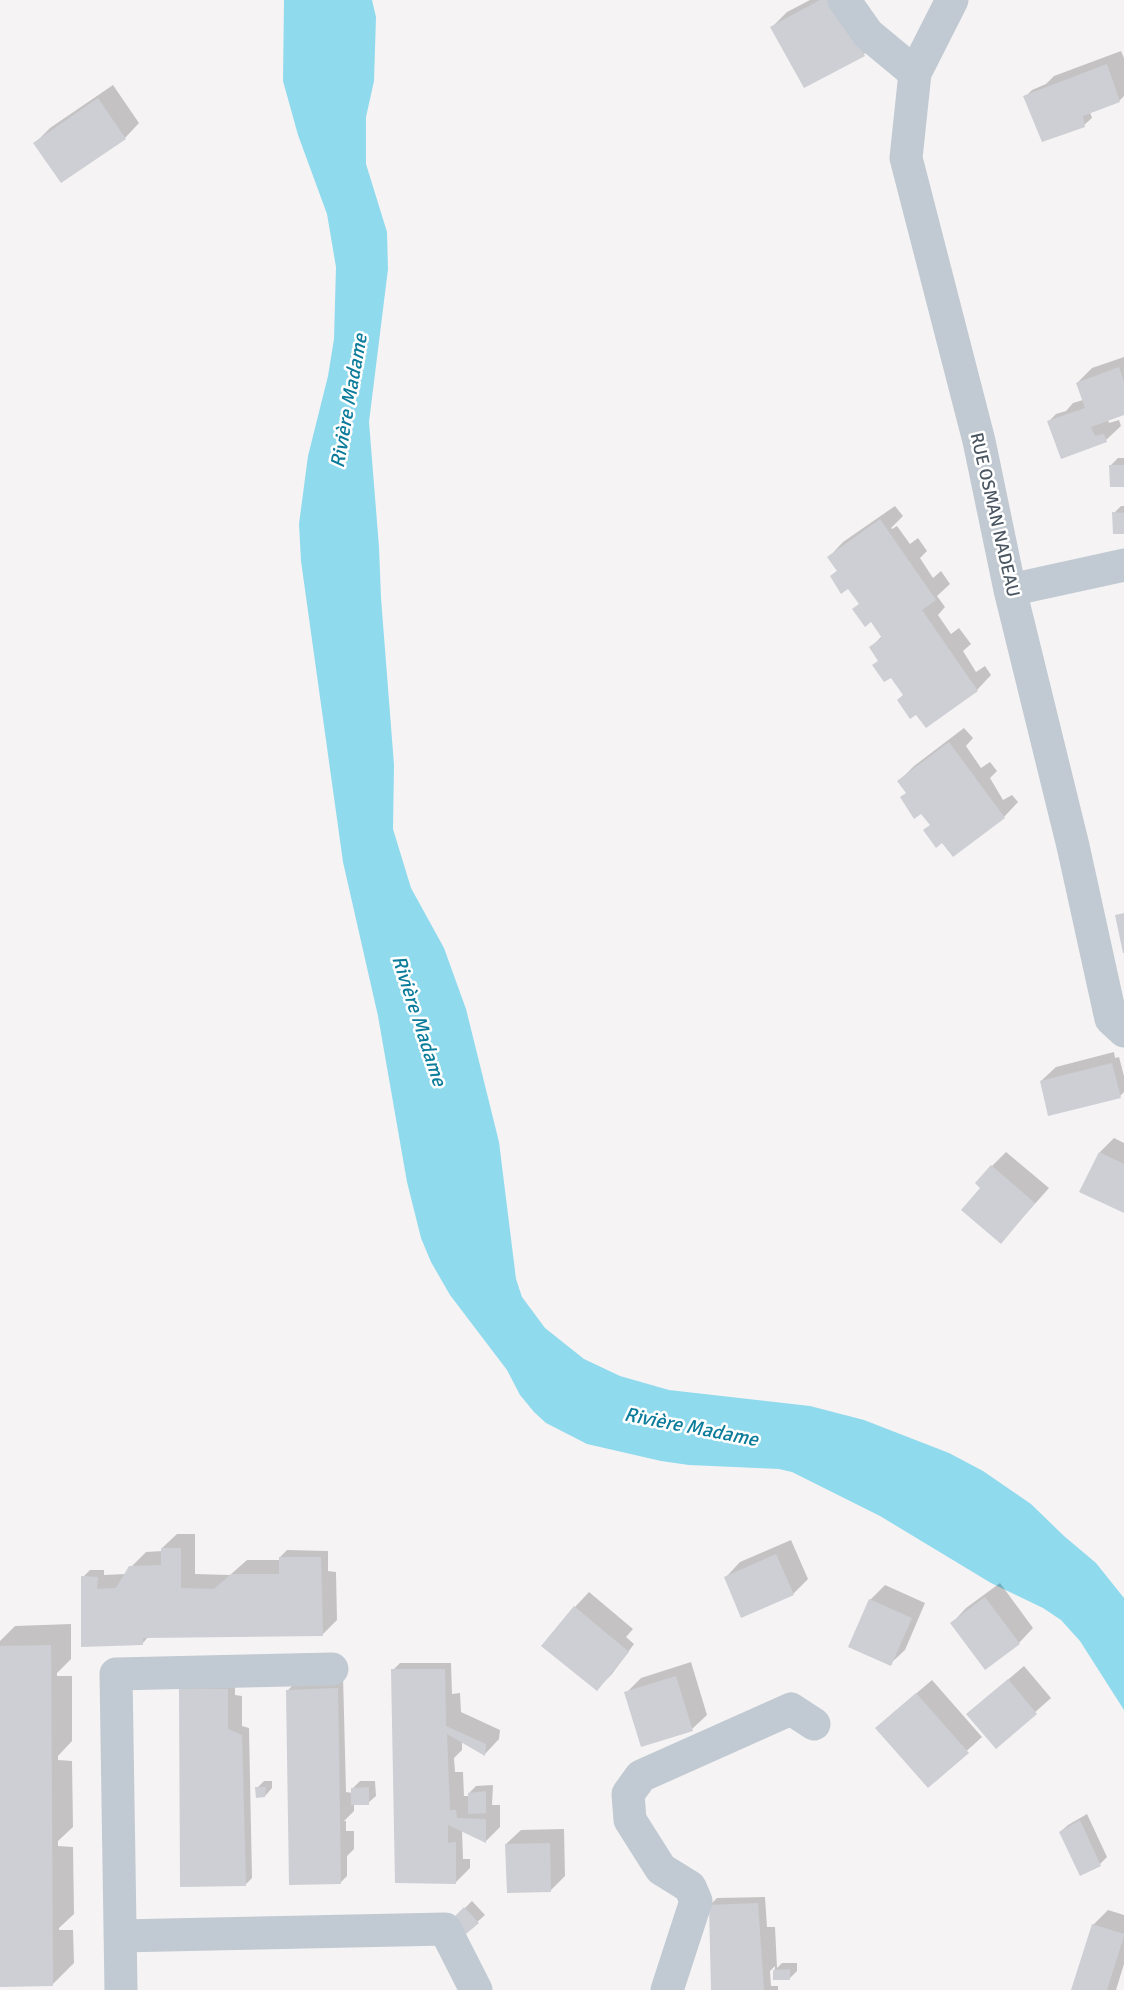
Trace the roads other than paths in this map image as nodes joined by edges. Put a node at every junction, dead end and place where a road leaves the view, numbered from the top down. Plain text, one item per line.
1 (844, 0) edge
2 (952, 0) edge
3 (915, 73) junction
4 (1124, 565) edge
5 (1011, 590) junction
6 (1124, 1031) edge
7 (332, 1670) dead end
8 (814, 1724) dead end
9 (120, 1936) junction
10 (121, 1990) edge
11 (476, 1990) edge
12 (667, 1990) edge

1 - 3 street
2 - 3 street, RUE OSMAN NADEAU
3 - 5 street, RUE OSMAN NADEAU
4 - 5 street
5 - 6 street, RUE OSMAN NADEAU
7 - 9 street
8 - 12 street
9 - 10 street
9 - 11 street

